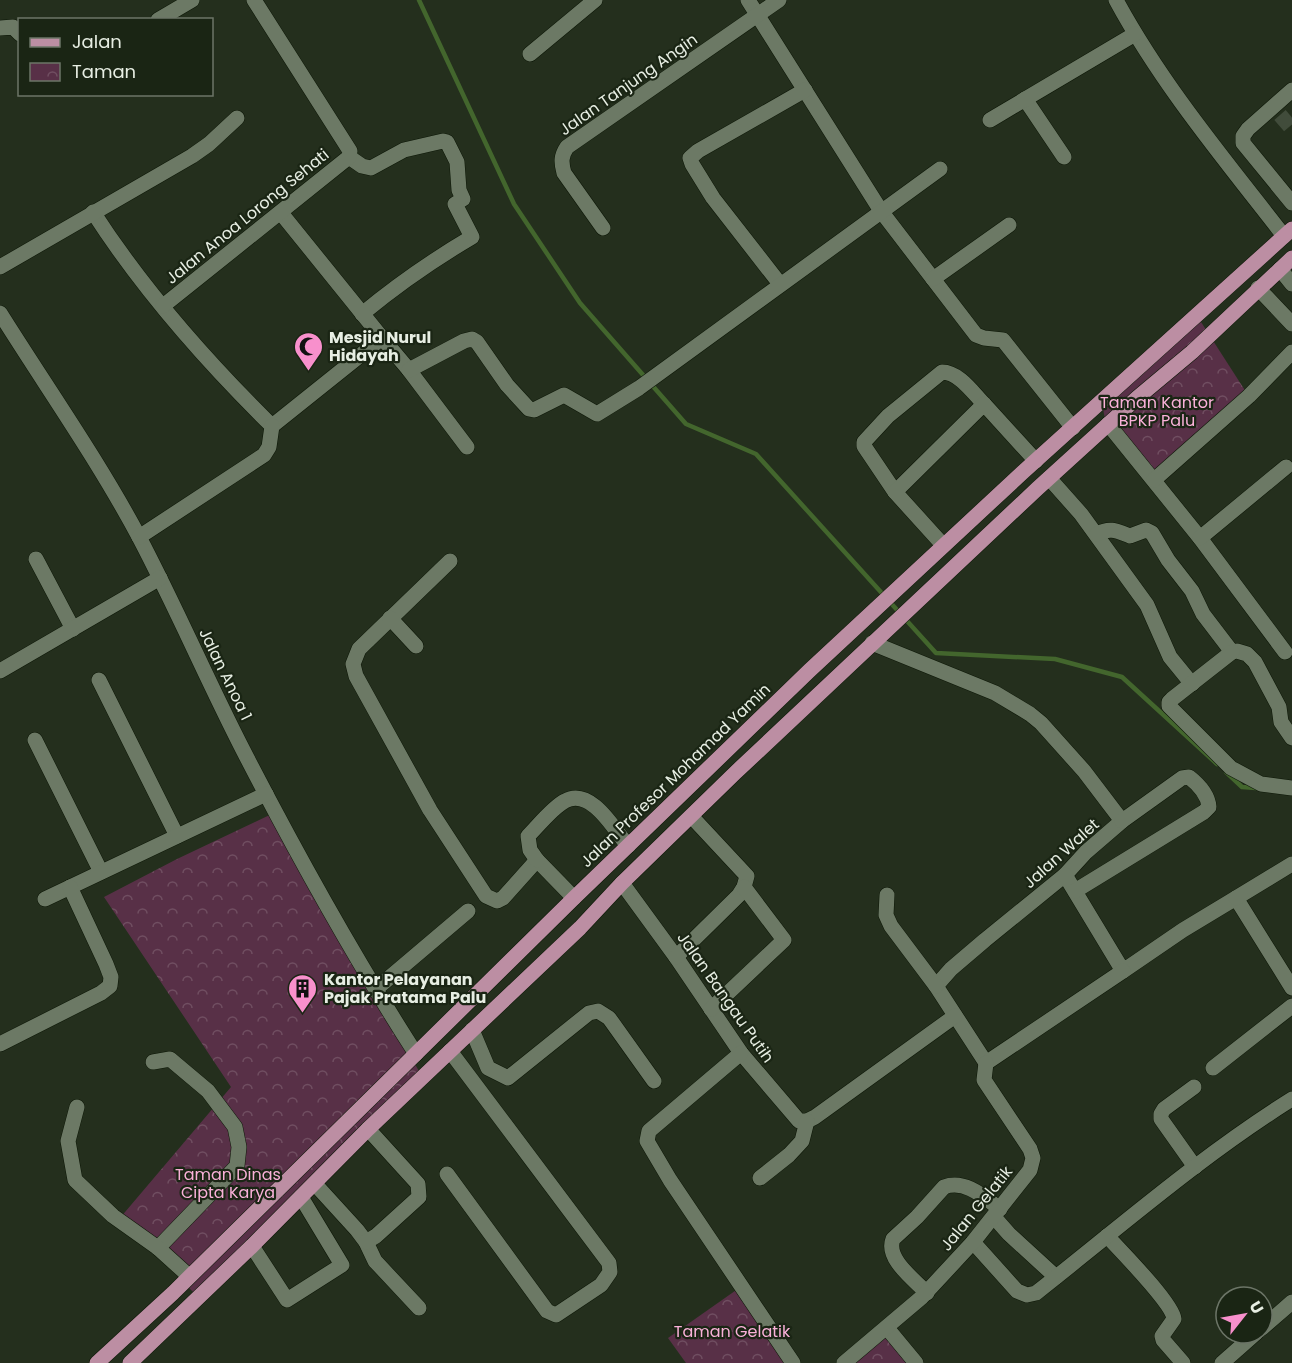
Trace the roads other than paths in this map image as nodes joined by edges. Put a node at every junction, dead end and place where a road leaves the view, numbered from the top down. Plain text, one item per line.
1 (192, 0) edge
2 (254, 0) edge
3 (595, 0) edge
4 (748, 0) edge
5 (779, 0) edge
6 (1117, 0) edge
7 (758, 15) junction
8 (161, 18) edge
9 (0, 28) edge
10 (18, 32) edge
11 (1134, 34) junction
12 (530, 54) dead end
13 (805, 90) junction
14 (1292, 90) edge
15 (1025, 99) junction
16 (237, 118) dead end
17 (990, 120) dead end
18 (1243, 136) junction
19 (1222, 155) junction
20 (349, 157) junction
21 (1065, 157) dead end
22 (940, 169) dead end
23 (1292, 203) edge
24 (93, 212) junction
25 (881, 212) junction
26 (281, 213) junction
27 (1009, 225) dead end
28 (603, 228) dead end
29 (1288, 232) edge
30 (1292, 258) edge
31 (0, 267) edge
32 (1280, 269) junction
33 (933, 279) junction
34 (780, 284) junction
35 (1292, 284) edge
36 (1258, 288) junction
37 (164, 306) junction
38 (0, 314) edge
39 (363, 314) junction
40 (1292, 324) edge
41 (382, 338) junction
42 (1292, 352) edge
43 (409, 370) junction
44 (984, 404) junction
45 (1108, 424) junction
46 (272, 426) junction
47 (1073, 428) junction
48 (467, 447) dead end
49 (1036, 461) junction
50 (1286, 467) dead end
51 (1023, 472) junction
52 (1154, 480) junction
53 (1043, 483) junction
54 (895, 492) junction
55 (1096, 534) junction
56 (139, 537) junction
57 (1200, 538) junction
58 (943, 545) junction
59 (36, 558) dead end
60 (450, 561) dead end
61 (159, 578) junction
62 (390, 618) junction
63 (73, 629) junction
64 (877, 639) junction
65 (416, 646) dead end
66 (1232, 652) junction
67 (1285, 652) dead end
68 (0, 671) edge
69 (99, 680) dead end
70 (1192, 684) junction
71 (1292, 738) edge
72 (35, 740) dead end
73 (1292, 788) edge
74 (266, 794) junction
75 (692, 817) junction
76 (1122, 821) junction
77 (177, 836) junction
78 (628, 846) junction
79 (537, 860) junction
80 (1292, 864) edge
81 (101, 872) junction
82 (1065, 875) junction
83 (622, 883) junction
84 (70, 887) junction
85 (744, 887) junction
86 (1075, 891) junction
87 (887, 895) dead end
88 (573, 898) junction
89 (1236, 898) junction
90 (45, 899) dead end
91 (468, 911) dead end
92 (676, 957) junction
93 (1123, 971) junction
94 (936, 986) junction
95 (1292, 988) edge
96 (376, 989) junction
97 (1292, 1006) edge
98 (711, 1009) junction
99 (955, 1016) junction
100 (472, 1030) junction
101 (0, 1044) edge
102 (450, 1051) junction
103 (741, 1053) junction
104 (416, 1054) junction
105 (153, 1062) dead end
106 (986, 1063) junction
107 (1213, 1068) dead end
108 (654, 1081) dead end
109 (1194, 1088) dead end
110 (1292, 1099) edge
111 (77, 1107) dead end
112 (807, 1121) junction
113 (369, 1129) junction
114 (1195, 1167) junction
115 (447, 1174) dead end
116 (760, 1178) dead end
117 (315, 1184) junction
118 (301, 1197) junction
119 (997, 1213) junction
120 (1107, 1236) junction
121 (366, 1242) junction
122 (973, 1242) junction
123 (252, 1246) junction
124 (158, 1248) junction
125 (189, 1276) junction
126 (1056, 1277) junction
127 (927, 1293) junction
128 (1292, 1302) edge
129 (419, 1308) dead end
130 (1274, 1318) edge
131 (887, 1328) junction
132 (1242, 1345) edge
133 (97, 1363) edge
134 (129, 1363) edge
135 (793, 1363) edge
136 (844, 1363) edge
137 (916, 1363) edge
138 (1183, 1363) edge
139 (1222, 1363) edge

1 - 8 street
2 - 20 street, Jalan Anoa Lorong Sehati
3 - 12 street
4 - 7 street
5 - 7 street, Jalan Tanjung Angin
6 - 11 street
7 - 13 street
7 - 28 street, Jalan Tanjung Angin
9 - 10 street
11 - 15 street
11 - 19 street
13 - 25 street
13 - 34 street
14 - 18 street
15 - 17 street
15 - 21 street
16 - 24 street
18 - 19 street
18 - 23 street
19 - 29 street
20 - 26 street, Jalan Anoa Lorong Sehati
20 - 39 street
22 - 25 street
24 - 31 street
24 - 37 street, Jalan Anoa Lorong Sehati
25 - 33 street
25 - 34 street
26 - 37 street, Jalan Anoa Lorong Sehati
26 - 39 street
27 - 33 street
29 - 47 main road, Jalan Profesor Mohamad Yamin
30 - 32 main road
32 - 35 street
32 - 36 main road
33 - 47 street
34 - 43 street
36 - 40 street
36 - 45 main road
37 - 46 street, Jalan Anoa Lorong Sehati
38 - 56 street, Jalan Anoa 1
39 - 41 street
41 - 43 street
41 - 46 street
42 - 52 street
43 - 48 street
44 - 49 street
44 - 54 street
44 - 54 street
45 - 52 street
45 - 53 main road
46 - 56 street
47 - 49 main road, Jalan Profesor Mohamad Yamin
49 - 51 main road, Jalan Profesor Mohamad Yamin
50 - 57 street
51 - 53 main road
51 - 58 main road, Jalan Profesor Mohamad Yamin
52 - 57 street
53 - 55 street
53 - 64 main road
54 - 58 street
55 - 66 street
55 - 70 street
56 - 61 street, Jalan Anoa 1
57 - 67 street
58 - 78 main road, Jalan Profesor Mohamad Yamin
59 - 63 street
60 - 62 street
61 - 63 street
61 - 74 street, Jalan Anoa 1
62 - 65 street
62 - 79 street
63 - 68 street
64 - 75 main road
64 - 76 street, Jalan Walet
66 - 70 street
66 - 71 street
69 - 77 street
70 - 73 street
72 - 81 street
74 - 77 street
74 - 96 street, Jalan Anoa 1
75 - 83 main road
75 - 85 street
76 - 82 street, Jalan Walet
76 - 86 street
77 - 81 street
78 - 79 street
78 - 88 main road, Jalan Profesor Mohamad Yamin
79 - 88 street
80 - 89 street
81 - 84 street
82 - 86 street
82 - 94 street, Jalan Walet
83 - 92 street, Jalan Bangau Putih
83 - 100 main road
84 - 90 street
84 - 101 street
85 - 92 street
85 - 98 street
86 - 93 street
87 - 94 street
88 - 104 main road, Jalan Profesor Mohamad Yamin
89 - 93 street
89 - 95 street
91 - 96 street
92 - 98 street, Jalan Bangau Putih
93 - 106 street
94 - 99 street
96 - 104 street, Jalan Anoa 1
97 - 107 street
98 - 103 street, Jalan Bangau Putih
99 - 106 street
99 - 112 street
100 - 102 main road
100 - 108 street
102 - 113 main road
102 - 115 street
103 - 112 street, Jalan Bangau Putih
103 - 135 street
104 - 125 main road, Jalan Profesor Mohamad Yamin
105 - 124 street
106 - 119 street, Jalan Gelatik
109 - 114 street
110 - 114 street
111 - 124 street
112 - 116 street
113 - 117 main road
113 - 121 street
114 - 120 street
117 - 118 main road
117 - 121 street
118 - 123 main road
118 - 123 street
119 - 122 street, Jalan Gelatik
119 - 126 street
119 - 127 street
120 - 126 street
120 - 138 street
121 - 129 street
122 - 126 street
122 - 127 street, Jalan Gelatik
123 - 134 main road
124 - 125 street
125 - 133 main road, Jalan Profesor Mohamad Yamin
127 - 131 street, Jalan Gelatik
128 - 130 street
131 - 136 street, Jalan Gelatik
131 - 137 street
132 - 139 street

